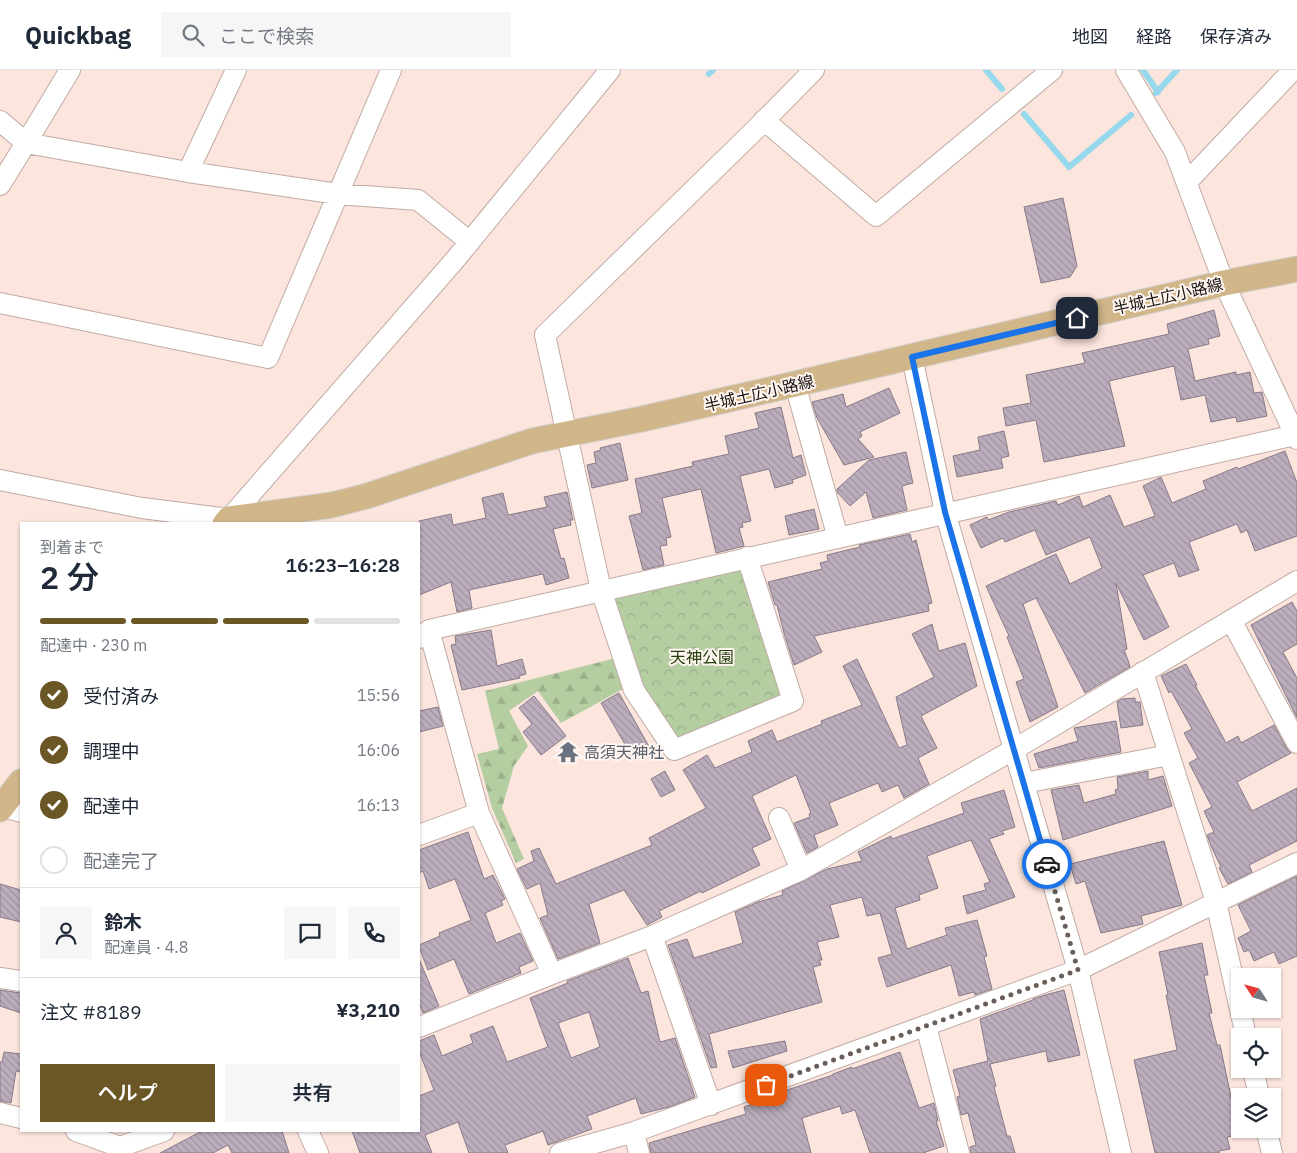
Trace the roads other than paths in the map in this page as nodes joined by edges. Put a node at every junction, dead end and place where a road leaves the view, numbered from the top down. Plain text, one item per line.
1 (70, 70) edge
2 (236, 70) edge
3 (391, 70) edge
4 (610, 70) edge
5 (814, 70) edge
6 (1052, 70) edge
7 (1126, 70) edge
8 (1296, 70) edge
9 (764, 120) junction
10 (0, 121) edge
11 (26, 143) junction
12 (188, 172) junction
13 (1187, 182) junction
14 (0, 185) edge
15 (338, 194) junction
16 (470, 242) junction
17 (1297, 269) edge
18 (1224, 283) junction
19 (0, 303) edge
20 (912, 357) junction
21 (795, 384) junction
22 (568, 434) junction
23 (1296, 437) edge
24 (0, 480) edge
25 (945, 512) junction
26 (227, 522) edge
27 (838, 538) junction
28 (747, 557) junction
29 (1297, 581) edge
30 (601, 590) junction
31 (1231, 620) junction
32 (424, 634) edge
33 (1143, 672) junction
34 (1297, 742) edge
35 (1013, 750) junction
36 (1169, 755) junction
37 (1024, 783) junction
38 (20, 784) edge
39 (6, 808) edge
40 (479, 814) junction
41 (779, 818) dead end
42 (420, 835) edge
43 (1297, 863) edge
44 (801, 870) junction
45 (1216, 902) junction
46 (652, 936) junction
47 (1078, 970) junction
48 (552, 974) junction
49 (0, 978) edge
50 (20, 980) edge
51 (926, 1026) junction
52 (420, 1027) edge
53 (1244, 1028) edge
54 (711, 1105) junction
55 (0, 1113) edge
56 (20, 1118) edge
57 (79, 1132) edge
58 (159, 1132) edge
59 (308, 1132) edge
60 (634, 1132) junction
61 (1268, 1138) edge
62 (106, 1142) edge
63 (318, 1153) edge
64 (560, 1153) edge
65 (639, 1153) edge
66 (959, 1153) edge
67 (1120, 1153) edge
68 (1272, 1153) edge

1 - 11 street
2 - 12 street
3 - 15 street
4 - 16 street
5 - 9 street
6 - 9 street
7 - 13 street
8 - 13 street
9 - 22 street
10 - 11 street
11 - 12 street
11 - 14 street
12 - 15 street
13 - 18 street
15 - 16 street
15 - 19 street
16 - 26 street
17 - 18 main road, 半城土広小路線
18 - 20 main road, 半城土広小路線
18 - 23 street
20 - 21 main road, 半城土広小路線
20 - 25 street
21 - 22 main road, 半城土広小路線
21 - 27 street
22 - 26 main road, 半城土広小路線
22 - 30 street
23 - 25 street
24 - 26 street
25 - 27 street
25 - 35 street
27 - 28 street
28 - 30 street
28 - 30 street
29 - 31 street
30 - 32 street
31 - 33 street
31 - 34 street
32 - 40 street
33 - 35 street
33 - 36 street
35 - 37 street
35 - 44 street
36 - 37 street
36 - 45 street
37 - 47 street
38 - 39 main road
40 - 42 street
40 - 48 street
41 - 44 street
43 - 45 street
44 - 46 street
45 - 47 street
45 - 53 street
46 - 48 street
46 - 54 street
47 - 51 street
47 - 67 street
48 - 52 street
49 - 50 street
51 - 54 street
51 - 66 street
54 - 60 street
55 - 56 street
57 - 62 street
58 - 62 street
59 - 63 street
60 - 64 street
60 - 65 street
61 - 68 street

